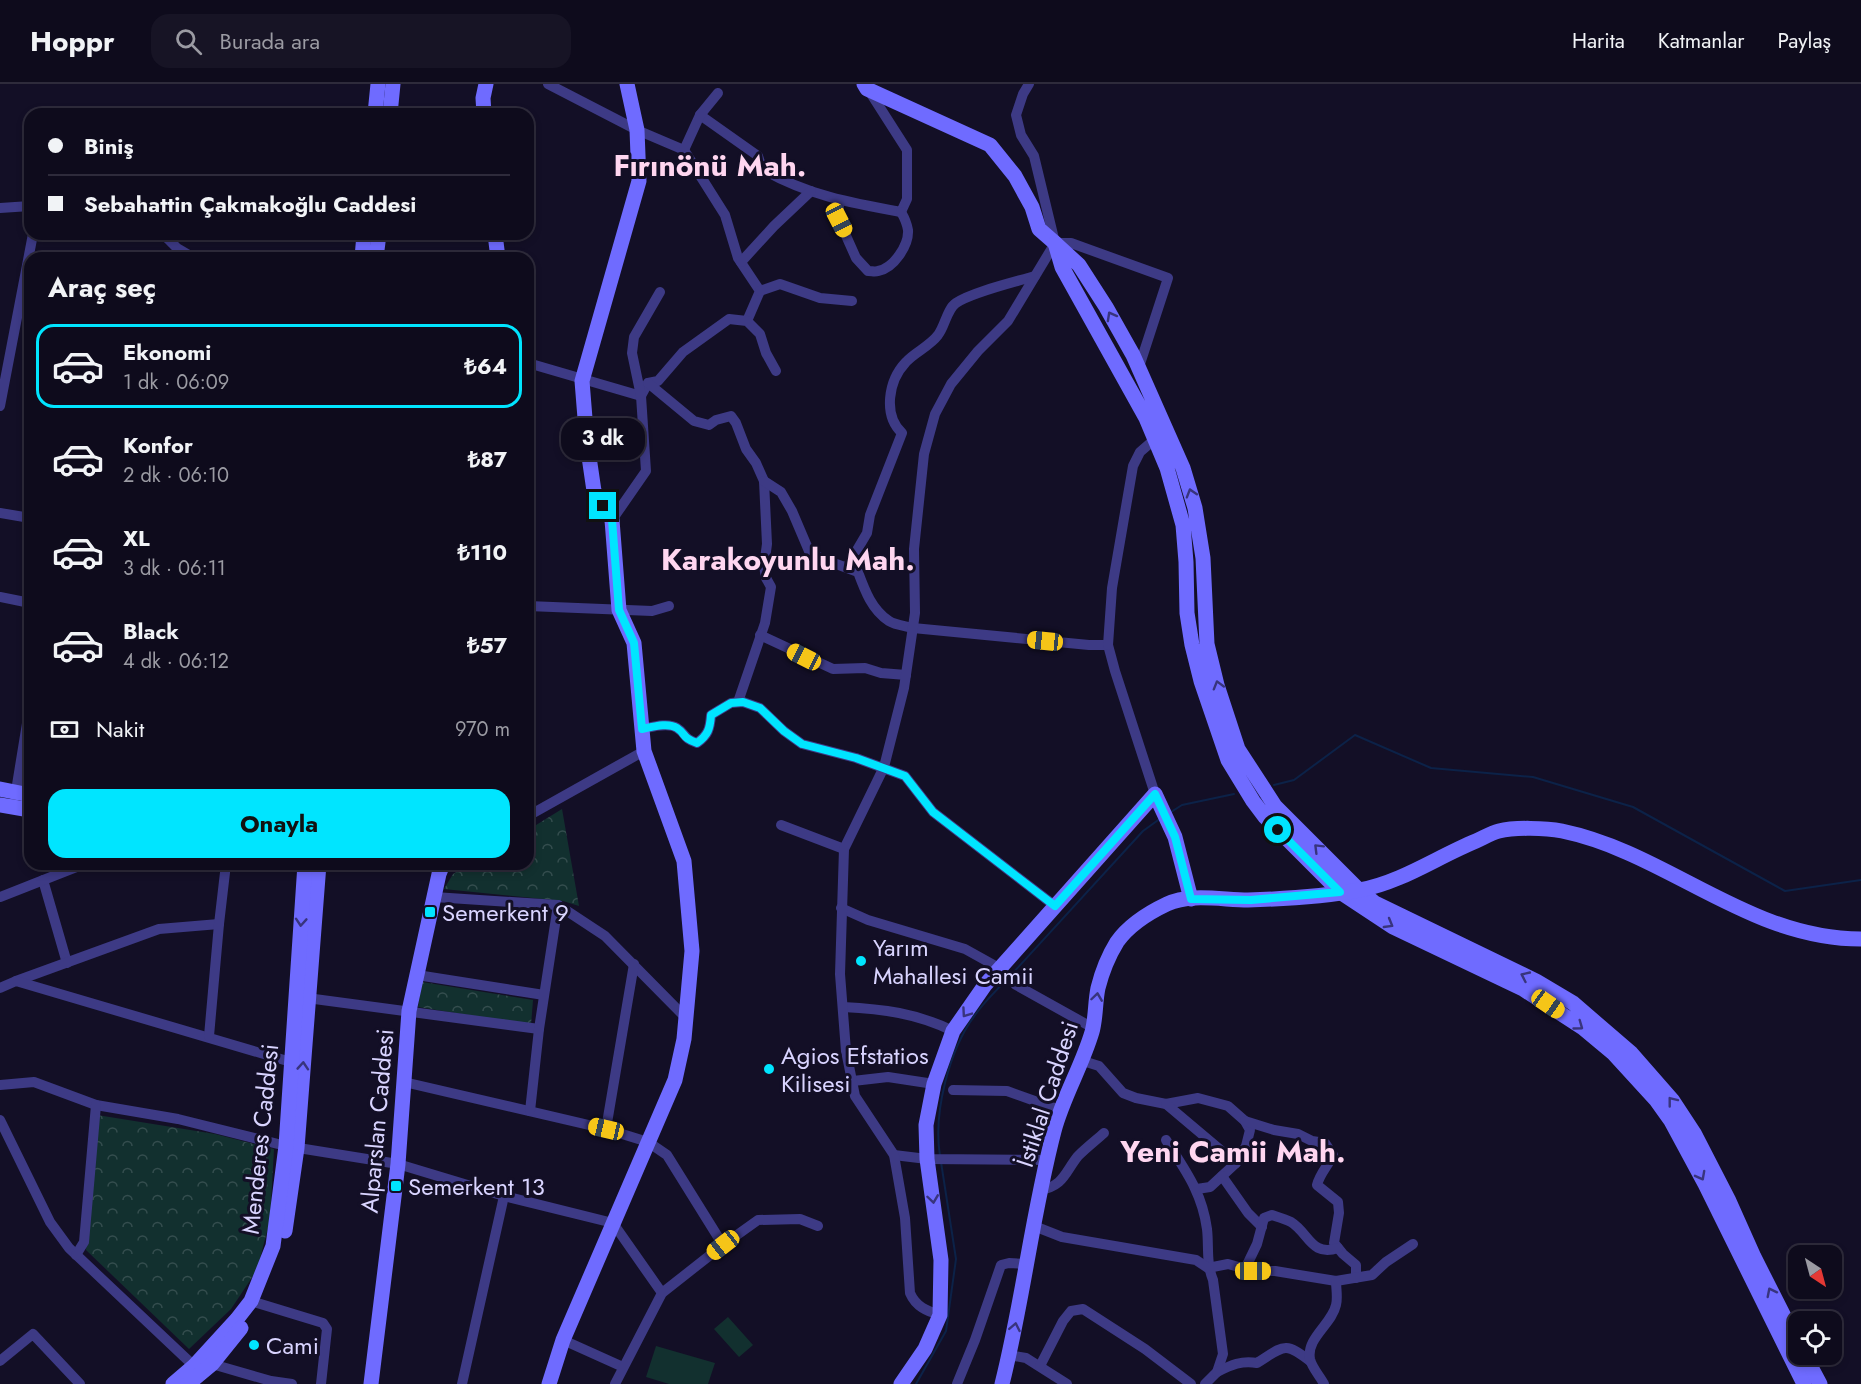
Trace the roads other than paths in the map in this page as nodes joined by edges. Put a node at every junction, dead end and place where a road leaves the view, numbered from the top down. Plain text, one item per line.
1 (378, 84) edge
2 (393, 84) edge
3 (486, 84) edge
4 (548, 84) edge
5 (627, 84) edge
6 (1029, 84) edge
7 (865, 87) edge
8 (718, 93) dead end
9 (376, 108) edge
10 (391, 108) edge
11 (484, 108) edge
12 (700, 115) junction
13 (637, 130) junction
14 (684, 150) junction
15 (811, 191) junction
16 (839, 201) junction
17 (24, 206) edge
18 (0, 208) edge
19 (902, 212) junction
20 (169, 240) edge
21 (1055, 243) junction
22 (184, 252) edge
23 (741, 262) junction
24 (1035, 276) junction
25 (24, 281) edge
26 (760, 291) junction
27 (660, 292) dead end
28 (852, 301) dead end
29 (747, 321) junction
30 (534, 365) edge
31 (1139, 367) junction
32 (776, 371) dead end
33 (582, 381) junction
34 (648, 383) junction
35 (641, 396) junction
36 (0, 406) edge
37 (1155, 439) junction
38 (764, 481) junction
39 (0, 513) edge
40 (24, 517) edge
41 (612, 520) junction
42 (847, 567) junction
43 (0, 597) edge
44 (24, 602) edge
45 (534, 606) edge
46 (669, 606) dead end
47 (619, 610) junction
48 (913, 628) junction
49 (760, 635) junction
50 (1108, 645) junction
51 (906, 675) junction
52 (738, 702) junction
53 (642, 729) junction
54 (24, 743) edge
55 (644, 752) junction
56 (884, 767) junction
57 (0, 789) edge
58 (15, 800) edge
59 (1158, 800) junction
60 (534, 813) edge
61 (781, 825) dead end
62 (844, 849) junction
63 (69, 870) edge
64 (225, 870) edge
65 (305, 870) edge
66 (318, 870) edge
67 (441, 870) edge
68 (43, 880) junction
69 (1359, 890) junction
70 (1340, 892) junction
71 (0, 897) edge
72 (434, 897) junction
73 (1191, 899) junction
74 (558, 905) junction
75 (1055, 906) junction
76 (842, 908) junction
77 (219, 924) junction
78 (1861, 939) edge
79 (67, 963) junction
80 (634, 964) junction
81 (1001, 969) junction
82 (417, 975) junction
83 (16, 981) junction
84 (0, 988) edge
85 (544, 995) junction
86 (307, 998) junction
87 (843, 1007) junction
88 (409, 1011) junction
89 (686, 1017) junction
90 (1093, 1028) junction
91 (539, 1029) junction
92 (952, 1031) junction
93 (209, 1036) junction
94 (1083, 1061) junction
95 (291, 1062) junction
96 (853, 1081) junction
97 (404, 1082) junction
98 (934, 1084) junction
99 (0, 1085) edge
100 (953, 1090) dead end
101 (1166, 1104) junction
102 (96, 1105) junction
103 (1060, 1110) junction
104 (530, 1111) junction
105 (0, 1120) edge
106 (1245, 1121) junction
107 (606, 1129) junction
108 (1104, 1133) dead end
109 (1166, 1140) dead end
110 (648, 1142) junction
111 (292, 1147) junction
112 (894, 1155) junction
113 (934, 1159) junction
114 (1047, 1160) junction
115 (1236, 1163) junction
116 (398, 1164) junction
117 (1222, 1176) junction
118 (1197, 1189) junction
119 (1040, 1190) junction
120 (504, 1196) junction
121 (613, 1223) junction
122 (818, 1226) dead end
123 (1034, 1226) junction
124 (1262, 1227) junction
125 (1413, 1244) dead end
126 (723, 1245) junction
127 (1338, 1248) junction
128 (76, 1255) junction
129 (1027, 1264) junction
130 (1208, 1268) junction
131 (1245, 1269) junction
132 (1356, 1278) junction
133 (1336, 1281) junction
134 (662, 1293) junction
135 (256, 1303) junction
136 (940, 1315) junction
137 (1788, 1324) edge
138 (563, 1340) junction
139 (1009, 1355) junction
140 (0, 1361) edge
141 (1310, 1361) junction
142 (212, 1364) junction
143 (1810, 1365) edge
144 (194, 1366) junction
145 (1040, 1366) junction
146 (623, 1367) junction
147 (1217, 1372) junction
148 (271, 1383) edge
149 (80, 1384) edge
150 (173, 1384) edge
151 (188, 1384) edge
152 (292, 1384) edge
153 (321, 1384) edge
154 (371, 1384) edge
155 (462, 1384) edge
156 (549, 1384) edge
157 (615, 1384) edge
158 (902, 1384) edge
159 (957, 1384) edge
160 (1002, 1384) edge
161 (1067, 1384) edge
162 (1191, 1384) edge
163 (1205, 1384) edge
164 (1324, 1384) edge
165 (1804, 1384) edge
166 (1820, 1384) edge

1 - 9 main road
2 - 10 main road
3 - 11 main road
4 - 13 street
5 - 13 main road
6 - 21 street
7 - 19 street
7 - 21 main road
8 - 12 street
12 - 14 street
12 - 15 street
13 - 14 street
13 - 33 main road
14 - 23 street
15 - 16 street
15 - 23 street
16 - 19 street
16 - 19 street
17 - 18 street
20 - 22 street
21 - 24 street
31 -> 21 main road
21 - 31 street
21 - 37 main road
23 - 26 street
24 - 42 street
24 - 48 street
25 - 36 street
26 - 28 street
26 - 29 street
27 - 35 street
29 - 32 street
29 - 34 street
30 - 33 street
69 -> 31 main road
33 - 35 street
33 - 41 main road
34 - 35 street
34 - 38 street
35 - 41 street
37 - 50 street
37 - 70 main road
38 - 42 street
38 - 49 street
39 - 40 street
41 - 47 main road
42 - 48 street
43 - 44 street
45 - 47 street
46 - 47 street
47 - 53 main road
48 - 50 street
48 - 51 street
49 - 51 street
49 - 52 street
50 - 59 street
51 - 56 street
52 - 53 street
52 - 56 street
53 - 55 main road
54 - 58 street
55 - 60 street
55 - 89 main road
56 - 62 street
56 - 75 street
57 - 58 main road
59 - 73 main road
59 - 75 main road
61 - 62 street
62 - 76 street
63 - 68 street
64 - 77 street
65 -> 95 main road, Menderes Caddesi
66 - 86 main road, Menderes Caddesi
67 - 72 main road, Alparslan Caddesi
68 - 71 street
68 - 79 street
69 - 70 main road, İstiklal Caddesi
69 - 78 main road, İstiklal Caddesi
137 -> 69 main road
70 - 73 main road, İstiklal Caddesi
70 -> 165 main road
72 - 74 street
72 - 82 main road, Alparslan Caddesi
90 -> 73 main road, İstiklal Caddesi
74 - 80 street
74 - 85 street
75 - 81 main road
76 - 81 street
76 - 87 street
77 - 79 street
77 - 93 street
79 - 83 street
80 - 89 street
80 - 107 street
81 - 90 street
81 -> 92 main road
82 - 85 street
82 - 88 main road, Alparslan Caddesi
83 - 84 street
83 - 93 street
85 - 91 street
86 - 88 street
111 -> 86 main road, Menderes Caddesi
87 - 92 street
87 - 96 street
88 - 91 street
88 - 97 main road, Alparslan Caddesi
89 - 110 main road
90 - 94 main road, İstiklal Caddesi
91 - 104 street
92 - 98 main road
93 - 95 street
94 - 101 street
94 - 103 main road, İstiklal Caddesi
95 - 111 main road, Menderes Caddesi
96 - 98 street
96 - 112 street
97 - 104 street
97 - 116 main road, Alparslan Caddesi
98 - 113 main road
99 - 102 street
100 - 103 street
101 - 106 street
101 - 115 street
102 - 111 street
102 - 128 street
103 - 114 main road, İstiklal Caddesi
104 - 107 street
105 - 128 street
106 - 115 street
106 - 127 street
107 - 110 street
108 - 119 street
109 - 118 street
110 - 121 main road
110 - 126 street
111 - 116 street
111 - 135 main road, Menderes Caddesi
112 - 113 street
112 - 136 street
113 - 114 street
113 -> 136 main road
114 - 119 main road, İstiklal Caddesi
115 - 117 street
116 - 120 street
116 - 154 main road, Alparslan Caddesi
117 - 118 street
117 - 124 street
118 - 130 street
119 - 123 main road, İstiklal Caddesi
120 - 121 street
120 - 155 street
121 - 134 street
121 - 138 main road
122 - 126 street
123 - 129 main road, İstiklal Caddesi
123 - 130 street
124 - 127 street
124 - 131 street
125 - 132 street
126 - 134 street
127 - 132 street
128 - 144 street
139 -> 129 main road, İstiklal Caddesi
129 - 159 street
130 - 131 street
130 - 147 street
131 - 133 street
132 - 133 street
133 - 141 street
134 - 146 street
135 - 142 main road, Menderes Caddesi
135 - 144 main road, Menderes Caddesi
135 - 153 street
136 - 158 main road
138 - 146 street
138 - 156 main road
139 - 145 street
139 - 160 main road, İstiklal Caddesi
140 - 149 street
141 - 147 street
141 - 164 street
142 - 144 street
142 - 148 street
142 - 151 main road, Menderes Caddesi
143 - 166 main road
144 - 150 main road, Menderes Caddesi
145 - 161 street
145 - 162 street
146 - 157 street
147 - 163 street
148 - 152 street

